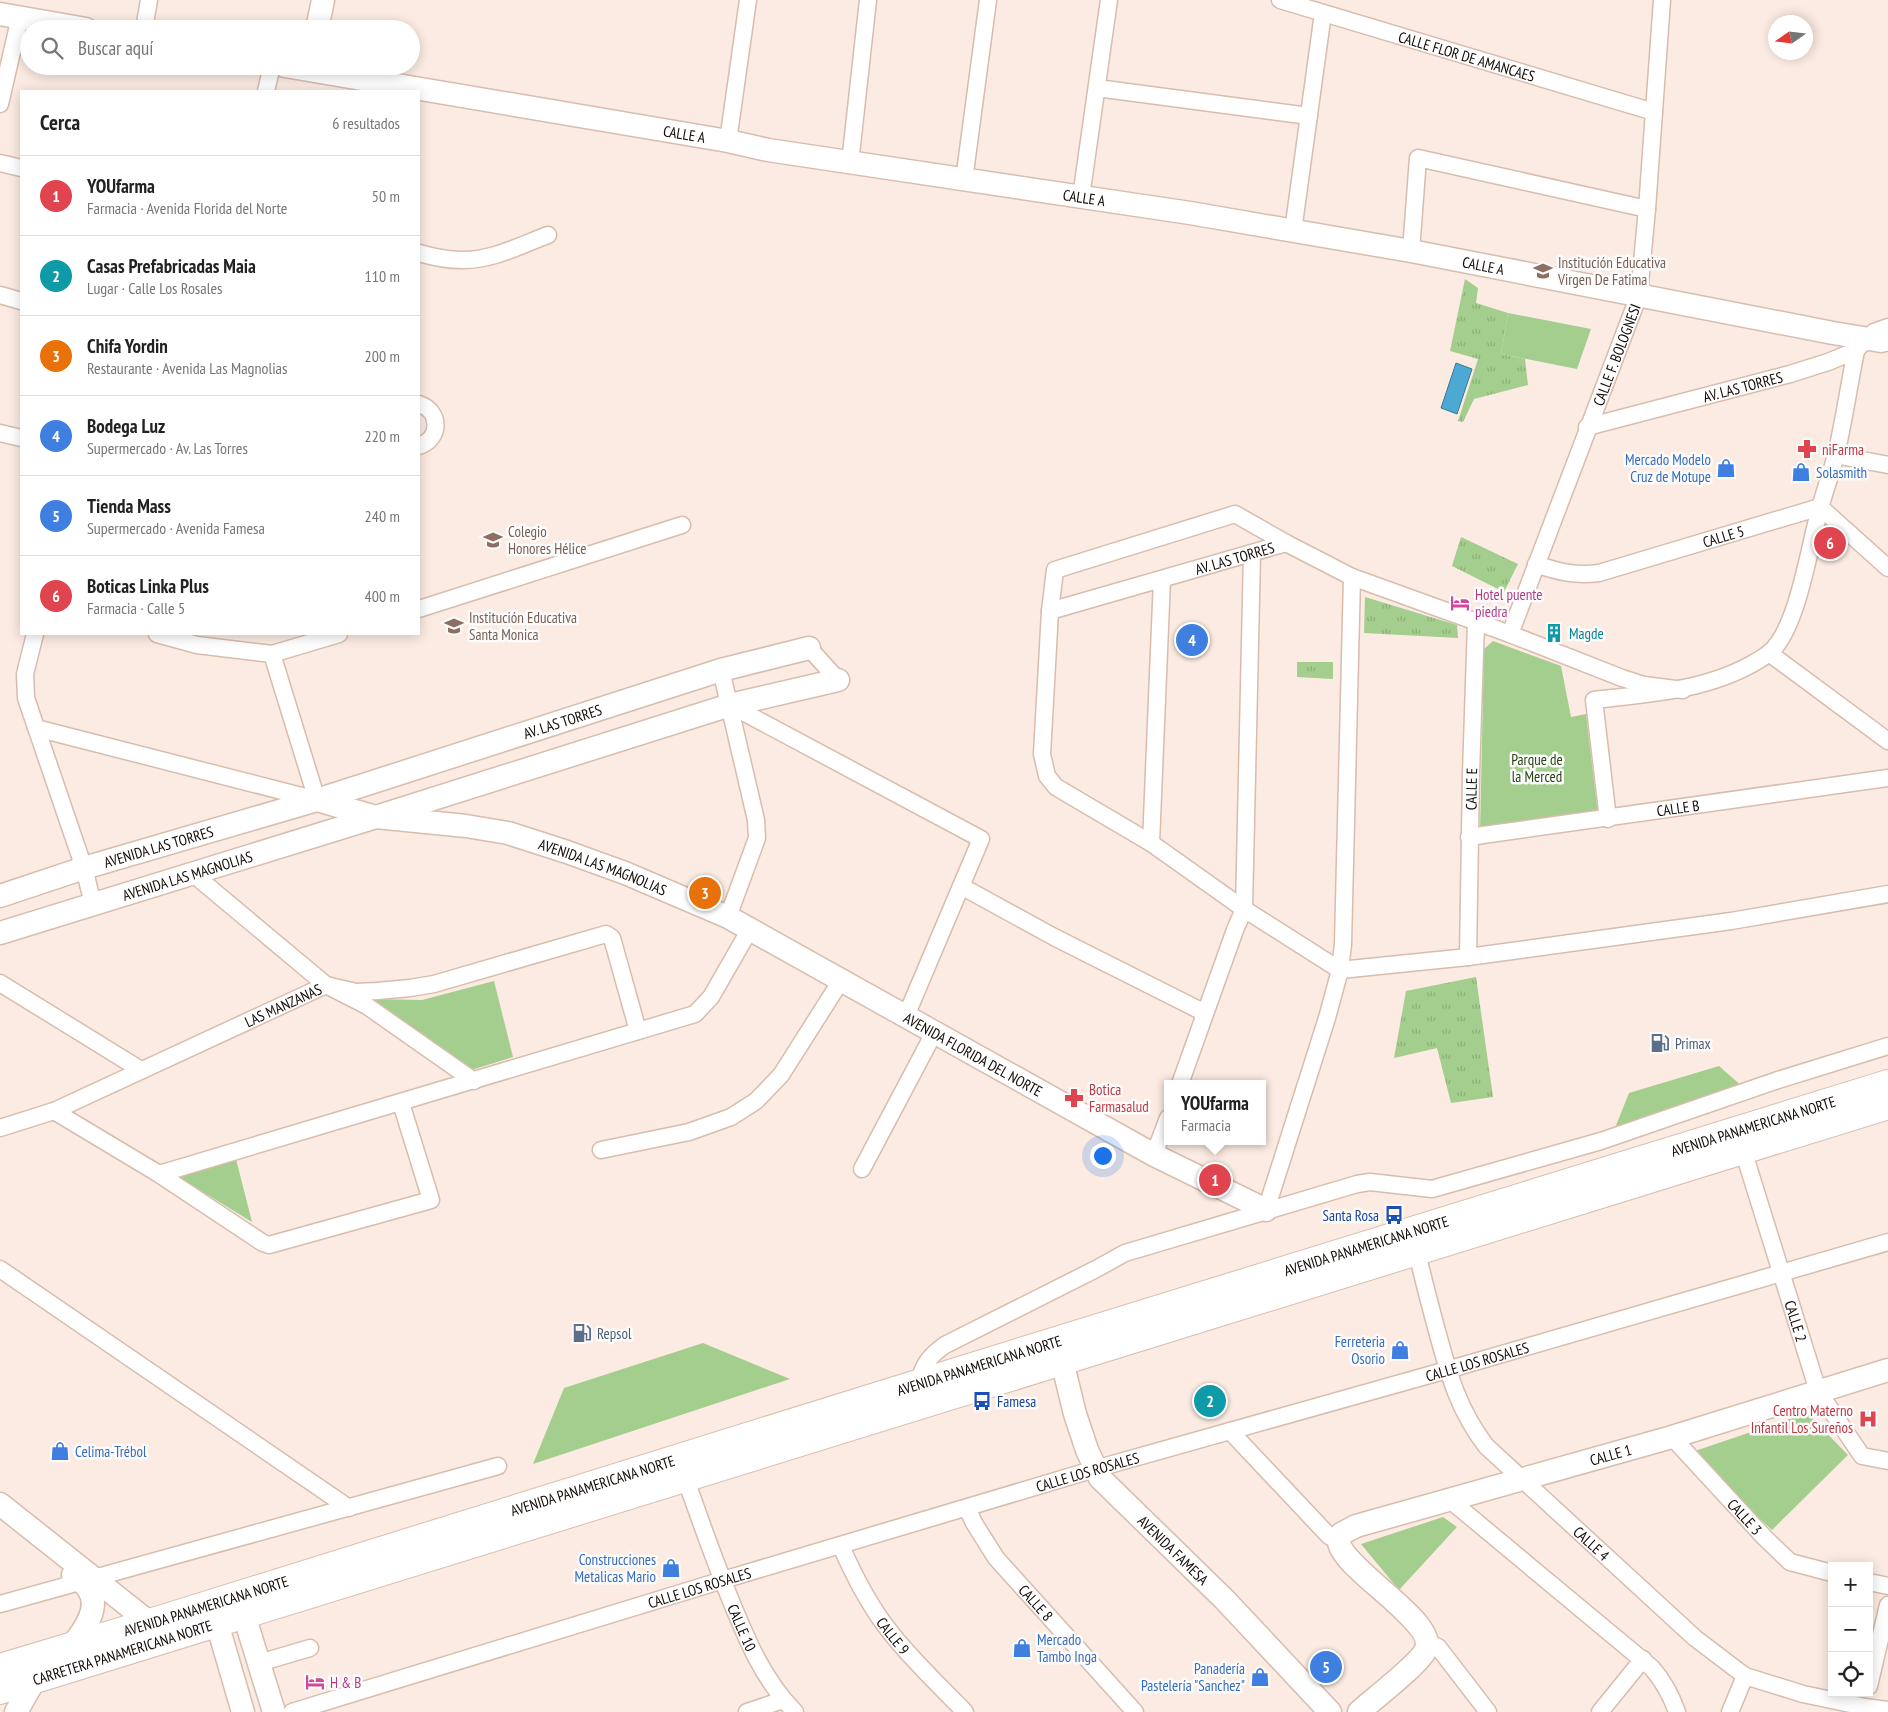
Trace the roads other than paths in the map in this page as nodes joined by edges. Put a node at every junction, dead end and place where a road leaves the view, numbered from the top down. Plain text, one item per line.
1 (149, 0) edge
2 (323, 0) edge
3 (748, 0) edge
4 (868, 0) edge
5 (988, 0) edge
6 (1109, 0) edge
7 (1280, 0) edge
8 (1662, 0) edge
9 (1323, 13) junction
10 (10, 16) edge
11 (33, 20) edge
12 (146, 20) edge
13 (319, 20) edge
14 (270, 75) edge
15 (349, 75) edge
16 (1096, 88) junction
17 (266, 90) edge
18 (0, 104) edge
19 (1654, 112) junction
20 (1309, 116) junction
21 (728, 141) junction
22 (0, 163) edge
23 (850, 163) junction
24 (20, 168) edge
25 (964, 180) junction
26 (1081, 197) junction
27 (1647, 209) junction
28 (1293, 231) junction
29 (548, 236) dead end
30 (1411, 251) junction
31 (420, 253) edge
32 (0, 295) edge
33 (1639, 295) junction
34 (20, 301) edge
35 (1878, 341) edge
36 (420, 405) edge
37 (1587, 427) junction
38 (0, 432) edge
39 (20, 438) edge
40 (420, 445) edge
41 (1836, 455) junction
42 (1888, 466) edge
43 (1820, 506) junction
44 (682, 525) dead end
45 (1286, 543) junction
46 (1252, 554) junction
47 (1536, 564) junction
48 (1888, 568) edge
49 (1352, 577) junction
50 (1162, 579) junction
51 (420, 609) edge
52 (1050, 611) junction
53 (1476, 622) junction
54 (1510, 634) junction
55 (35, 635) edge
56 (161, 635) edge
57 (336, 635) edge
58 (809, 648) joint
59 (1769, 653) junction
60 (272, 654) junction
61 (722, 670) junction
62 (838, 680) joint
63 (1683, 690) junction
64 (730, 705) junction
65 (36, 728) junction
66 (1888, 741) edge
67 (1888, 778) edge
68 (318, 800) junction
69 (376, 817) junction
70 (1608, 818) junction
71 (1469, 837) junction
72 (1151, 843) junction
73 (84, 868) junction
74 (192, 874) junction
75 (961, 886) junction
76 (1888, 894) edge
77 (0, 896) edge
78 (93, 904) junction
79 (1244, 909) junction
80 (728, 918) junction
81 (750, 929) junction
82 (0, 933) edge
83 (1468, 957) junction
84 (1340, 970) junction
85 (842, 979) junction
86 (0, 983) edge
87 (326, 986) junction
88 (1205, 1013) junction
89 (906, 1016) junction
90 (638, 1031) junction
91 (934, 1032) junction
92 (1888, 1046) edge
93 (141, 1070) junction
94 (1181, 1080) edge
95 (474, 1082) junction
96 (1888, 1084) edge
97 (401, 1103) junction
98 (1888, 1105) edge
99 (54, 1111) junction
100 (0, 1128) edge
101 (1164, 1129) edge
102 (600, 1150) dead end
103 (1743, 1150) junction
104 (1154, 1155) junction
105 (862, 1169) dead end
106 (159, 1174) junction
107 (1266, 1210) junction
108 (1888, 1242) edge
109 (1417, 1252) junction
110 (0, 1269) edge
111 (1781, 1273) junction
112 (1062, 1361) junction
113 (1448, 1370) junction
114 (1888, 1370) edge
115 (918, 1383) junction
116 (1818, 1392) junction
117 (1230, 1431) junction
118 (1672, 1437) junction
119 (1888, 1461) edge
120 (498, 1466) dead end
121 (1095, 1469) junction
122 (685, 1477) junction
123 (1524, 1480) junction
124 (1450, 1500) junction
125 (0, 1504) edge
126 (349, 1508) junction
127 (967, 1508) junction
128 (0, 1517) edge
129 (1339, 1541) junction
130 (841, 1546) junction
131 (1828, 1572) edge
132 (86, 1579) junction
133 (723, 1580) junction
134 (1873, 1583) edge
135 (1888, 1586) edge
136 (0, 1604) edge
137 (1888, 1605) edge
138 (244, 1615) junction
139 (150, 1623) junction
140 (217, 1623) junction
141 (1428, 1643) junction
142 (72, 1647) junction
143 (310, 1648) dead end
144 (1643, 1659) junction
145 (259, 1664) junction
146 (0, 1668) edge
147 (1873, 1669) edge
148 (1745, 1676) junction
149 (35, 1679) junction
150 (0, 1690) edge
151 (783, 1700) junction
152 (1865, 1704) edge
153 (1888, 1710) edge
154 (16, 1712) edge
155 (243, 1712) edge
156 (274, 1712) edge
157 (292, 1712) edge
158 (747, 1712) edge
159 (795, 1712) edge
160 (965, 1712) edge
161 (1135, 1712) edge
162 (1330, 1712) edge
163 (1359, 1712) edge
164 (1488, 1712) edge
165 (1600, 1712) edge
166 (1677, 1712) edge
167 (1730, 1712) edge

1 - 12 street
2 - 13 street
3 - 21 street
4 - 23 street
5 - 25 street
6 - 16 street
7 - 9 street, CALLE FLOR DE AMANCAES
8 - 19 street, CALLE F. BOLOGNESI
9 - 19 street, CALLE FLOR DE AMANCAES
9 - 20 street
10 - 11 street
10 - 18 street
14 - 17 street
15 - 21 street, CALLE A
16 - 20 street
16 - 26 street
19 - 27 street, CALLE F. BOLOGNESI
20 - 28 street
21 - 23 street, CALLE A
22 - 24 street
23 - 25 street, CALLE A
25 - 26 street, CALLE A
26 - 28 street, CALLE A
27 - 30 street
27 - 33 street, CALLE F. BOLOGNESI
28 - 30 street, CALLE A
29 - 31 street
30 - 33 street, CALLE A
32 - 34 street
33 - 35 street, CALLE A
33 - 37 street, CALLE F. BOLOGNESI
35 - 37 street, AV. LAS TORRES
35 - 41 street
36 - 40 street
37 - 47 street, CALLE F. BOLOGNESI
38 - 39 street
41 - 42 street
41 - 43 street
43 - 47 street, CALLE 5
43 - 48 street
43 - 59 street
44 - 51 street
45 - 46 street, AV. LAS TORRES
45 - 49 street
45 - 52 street, AV. LAS TORRES
46 - 50 street, AV. LAS TORRES
46 - 79 street
47 - 54 street, CALLE F. BOLOGNESI
49 - 53 street
49 - 84 street
50 - 52 street, AV. LAS TORRES
50 - 72 street
52 - 72 street
53 - 54 street
53 - 71 street, CALLE E
54 - 63 street
55 - 65 street
56 - 60 street
57 - 60 street
58 - 61 street, AV. LAS TORRES
58 - 62 street
59 - 63 street
59 - 66 street
60 - 68 street
61 - 64 street
61 - 68 street, AV. LAS TORRES
62 - 64 street
63 - 70 street
64 - 69 street
64 - 75 street
64 - 80 street
65 - 68 street
65 - 73 street
67 - 70 street, CALLE B
68 - 69 street, AVENIDA LAS MAGNOLIAS
68 - 73 street, AVENIDA LAS TORRES
69 - 74 street, AVENIDA LAS MAGNOLIAS
69 - 80 street, AVENIDA LAS MAGNOLIAS
70 - 71 street, CALLE B
71 - 83 street, CALLE E
72 - 79 street
73 - 77 street, AVENIDA LAS TORRES
73 - 78 street
74 - 78 street, AVENIDA LAS MAGNOLIAS
74 - 87 street
75 - 88 street
75 - 89 street
76 - 83 street
78 - 82 street, AVENIDA LAS MAGNOLIAS
79 - 84 street
79 - 88 street
80 - 81 street, AVENIDA LAS MAGNOLIAS
81 - 85 street, AVENIDA LAS MAGNOLIAS
81 - 90 street
83 - 84 street
84 - 107 street
85 - 89 street, AVENIDA FLORIDA DEL NORTE
85 - 102 street
86 - 93 street
87 - 90 street, LAS MANZANAS
87 - 93 street, LAS MANZANAS
87 - 95 street
88 - 94 street
89 - 91 street, AVENIDA FLORIDA DEL NORTE
90 - 95 street
91 - 104 street, AVENIDA FLORIDA DEL NORTE
91 - 105 street
92 - 107 street
93 - 99 street, LAS MANZANAS
95 - 97 street
96 - 115 highway, AVENIDA PANAMERICANA NORTE
97 - 106 street
97 - 106 street
98 - 103 highway, AVENIDA PANAMERICANA NORTE
99 - 100 street, LAS MANZANAS
99 - 106 street
101 - 104 street
103 - 109 highway, AVENIDA PANAMERICANA NORTE
103 - 111 street, CALLE 2
104 - 107 street, AVENIDA FLORIDA DEL NORTE
107 - 115 street
108 - 111 street, CALLE LOS ROSALES
109 - 112 highway, AVENIDA PANAMERICANA NORTE
109 - 113 street, CALLE 4
110 - 126 street
111 - 113 street, CALLE LOS ROSALES
111 - 116 street, CALLE 2
112 - 121 street, AVENIDA FAMESA
112 - 122 highway, AVENIDA PANAMERICANA NORTE
113 - 117 street, CALLE LOS ROSALES
113 - 123 street, CALLE 4
114 - 116 street, CALLE 1
115 - 139 highway, AVENIDA PANAMERICANA NORTE
116 - 118 street, CALLE 1
116 - 119 street, CALLE 2
117 - 121 street, CALLE LOS ROSALES
117 - 129 street
118 - 123 street, CALLE 1
118 - 131 street, CALLE 3
120 - 126 street
121 - 127 street, CALLE LOS ROSALES
121 - 162 street, AVENIDA FAMESA
122 - 133 street, CALLE 10
122 - 138 highway, AVENIDA PANAMERICANA NORTE
123 - 124 street, CALLE 1
123 - 148 street, CALLE 4
124 - 129 street, CALLE 1
124 - 144 street
125 - 132 street
126 - 132 street
127 - 130 street, CALLE LOS ROSALES
127 - 161 street, CALLE 8
128 - 132 street
129 - 141 street
130 - 133 street, CALLE LOS ROSALES
130 - 160 street, CALLE 9
132 - 136 street
132 - 139 street
132 - 142 street
133 - 151 street, CALLE 10
133 - 157 street, CALLE LOS ROSALES
134 - 135 street
137 - 147 street
138 - 140 highway, CARRETERA PANAMERICANA NORTE
138 - 145 street
139 - 142 highway, AVENIDA PANAMERICANA NORTE
140 - 149 highway, CARRETERA PANAMERICANA NORTE
140 - 155 street
141 - 163 street
141 - 164 street
142 - 146 highway, CARRETERA PANAMERICANA NORTE
143 - 145 street
144 - 165 street
144 - 166 street
145 - 156 street
148 - 152 street, CALLE 4
148 - 167 street
149 - 150 highway, CARRETERA PANAMERICANA NORTE
149 - 154 street
151 - 158 street
151 - 159 street, CALLE 10
152 - 153 street, CALLE 4

